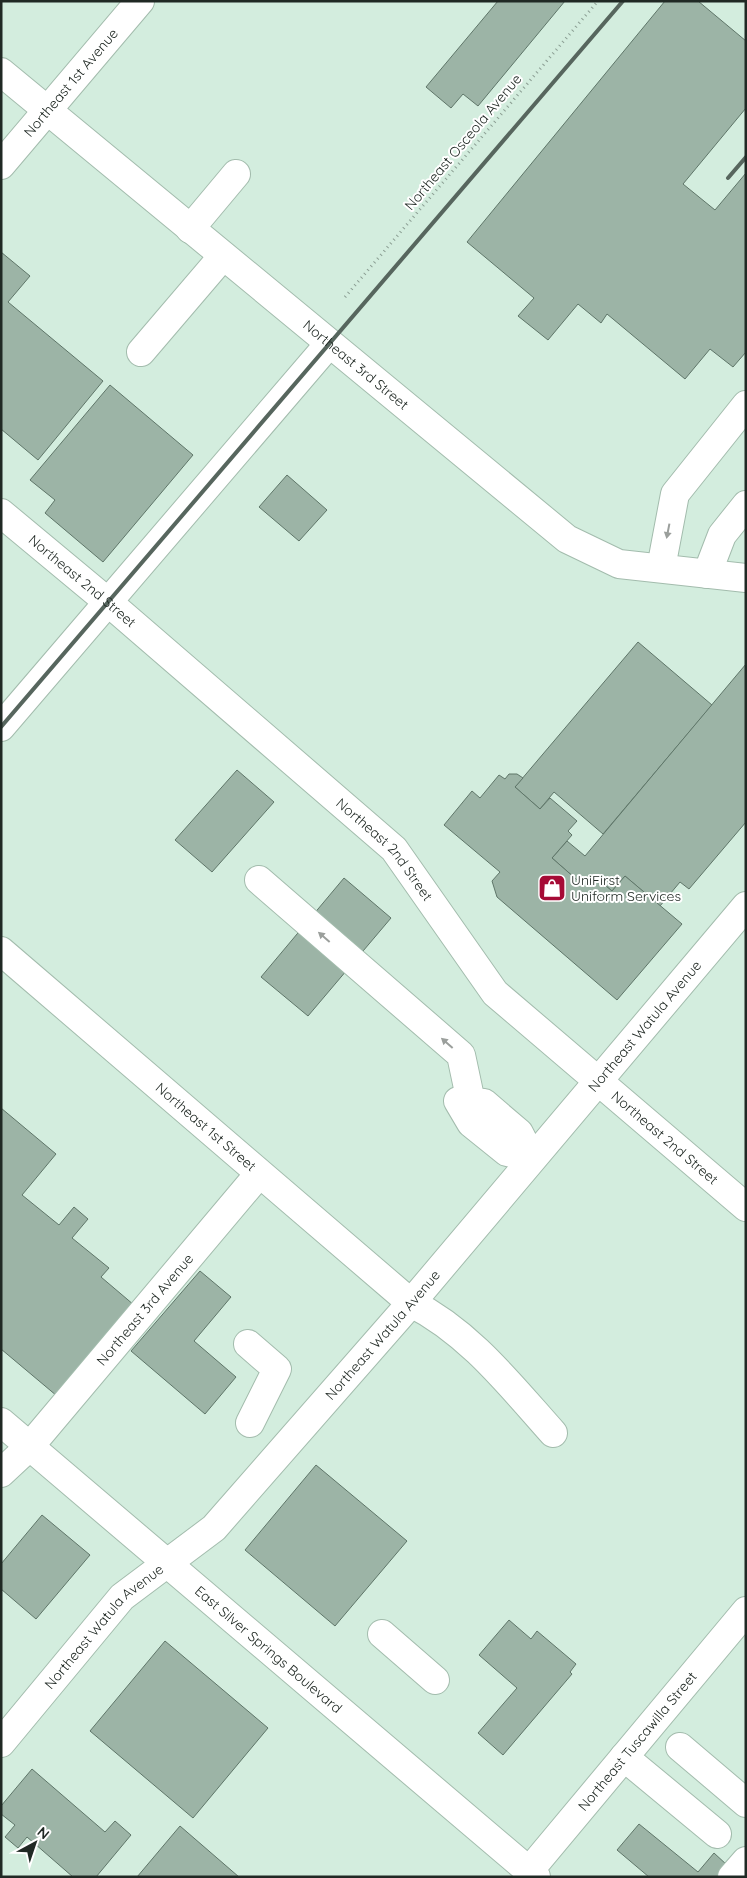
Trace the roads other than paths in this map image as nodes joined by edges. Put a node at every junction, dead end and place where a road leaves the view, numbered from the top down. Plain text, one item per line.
1 (140, 1) edge
2 (1, 72) edge
3 (47, 110) junction
4 (1, 165) edge
5 (236, 174) dead end
6 (190, 229) junction
7 (222, 256) junction
8 (329, 344) junction
9 (141, 352) dead end
10 (746, 405) edge
11 (1, 513) edge
12 (738, 514) edge
13 (660, 568) junction
14 (707, 574) junction
15 (746, 578) edge
16 (108, 602) junction
17 (1, 727) edge
18 (259, 880) dead end
19 (746, 906) edge
20 (1, 951) edge
21 (597, 1079) junction
22 (532, 1158) junction
23 (259, 1174) junction
24 (746, 1207) edge
25 (411, 1303) junction
26 (248, 1344) dead end
27 (1, 1422) edge
28 (250, 1423) dead end
29 (552, 1433) dead end
30 (30, 1446) junction
31 (1, 1473) edge
32 (169, 1564) junction
33 (746, 1611) edge
34 (382, 1634) dead end
35 (435, 1680) dead end
36 (1, 1743) edge
37 (680, 1748) dead end
38 (624, 1757) junction
39 (746, 1803) edge
40 (717, 1834) dead end
41 (746, 1861) edge
42 (532, 1874) edge
43 (732, 1877) edge

1 - 3 street, Northeast 1st Avenue
2 - 3 street, Northeast 3rd Street
3 - 4 street, Northeast 1st Avenue
3 - 6 street, Northeast 3rd Street
5 - 6 street
6 - 7 street, Northeast 3rd Street
7 - 8 street, Northeast 3rd Street
7 - 9 street
8 - 13 street, Northeast 3rd Street
8 - 16 street
10 -> 13 street
11 - 16 street, Northeast 2nd Street
12 - 14 street
13 - 14 street, Northeast 3rd Street
14 - 15 street, Northeast 3rd Street
16 - 17 street
16 - 21 street, Northeast 2nd Street
22 -> 18 street
19 - 21 street, Northeast Watula Avenue
20 - 23 street, Northeast 1st Street
21 - 22 street, Northeast Watula Avenue
21 - 24 street, Northeast 2nd Street
22 - 25 street, Northeast Watula Avenue
23 - 25 street, Northeast 1st Street
23 - 30 street, Northeast 3rd Avenue
25 - 29 street, Northeast 1st Street
25 - 32 street, Northeast Watula Avenue
26 - 28 street
27 - 30 street, East Silver Springs Boulevard
30 - 31 street, Northeast 3rd Avenue
30 - 32 street, East Silver Springs Boulevard
32 - 36 street, Northeast Watula Avenue
32 - 42 street, East Silver Springs Boulevard
33 - 38 street, Northeast Tuscawilla Street
34 - 35 street
37 - 39 street
38 - 40 street
38 - 42 street, Northeast Tuscawilla Street
41 - 43 street

